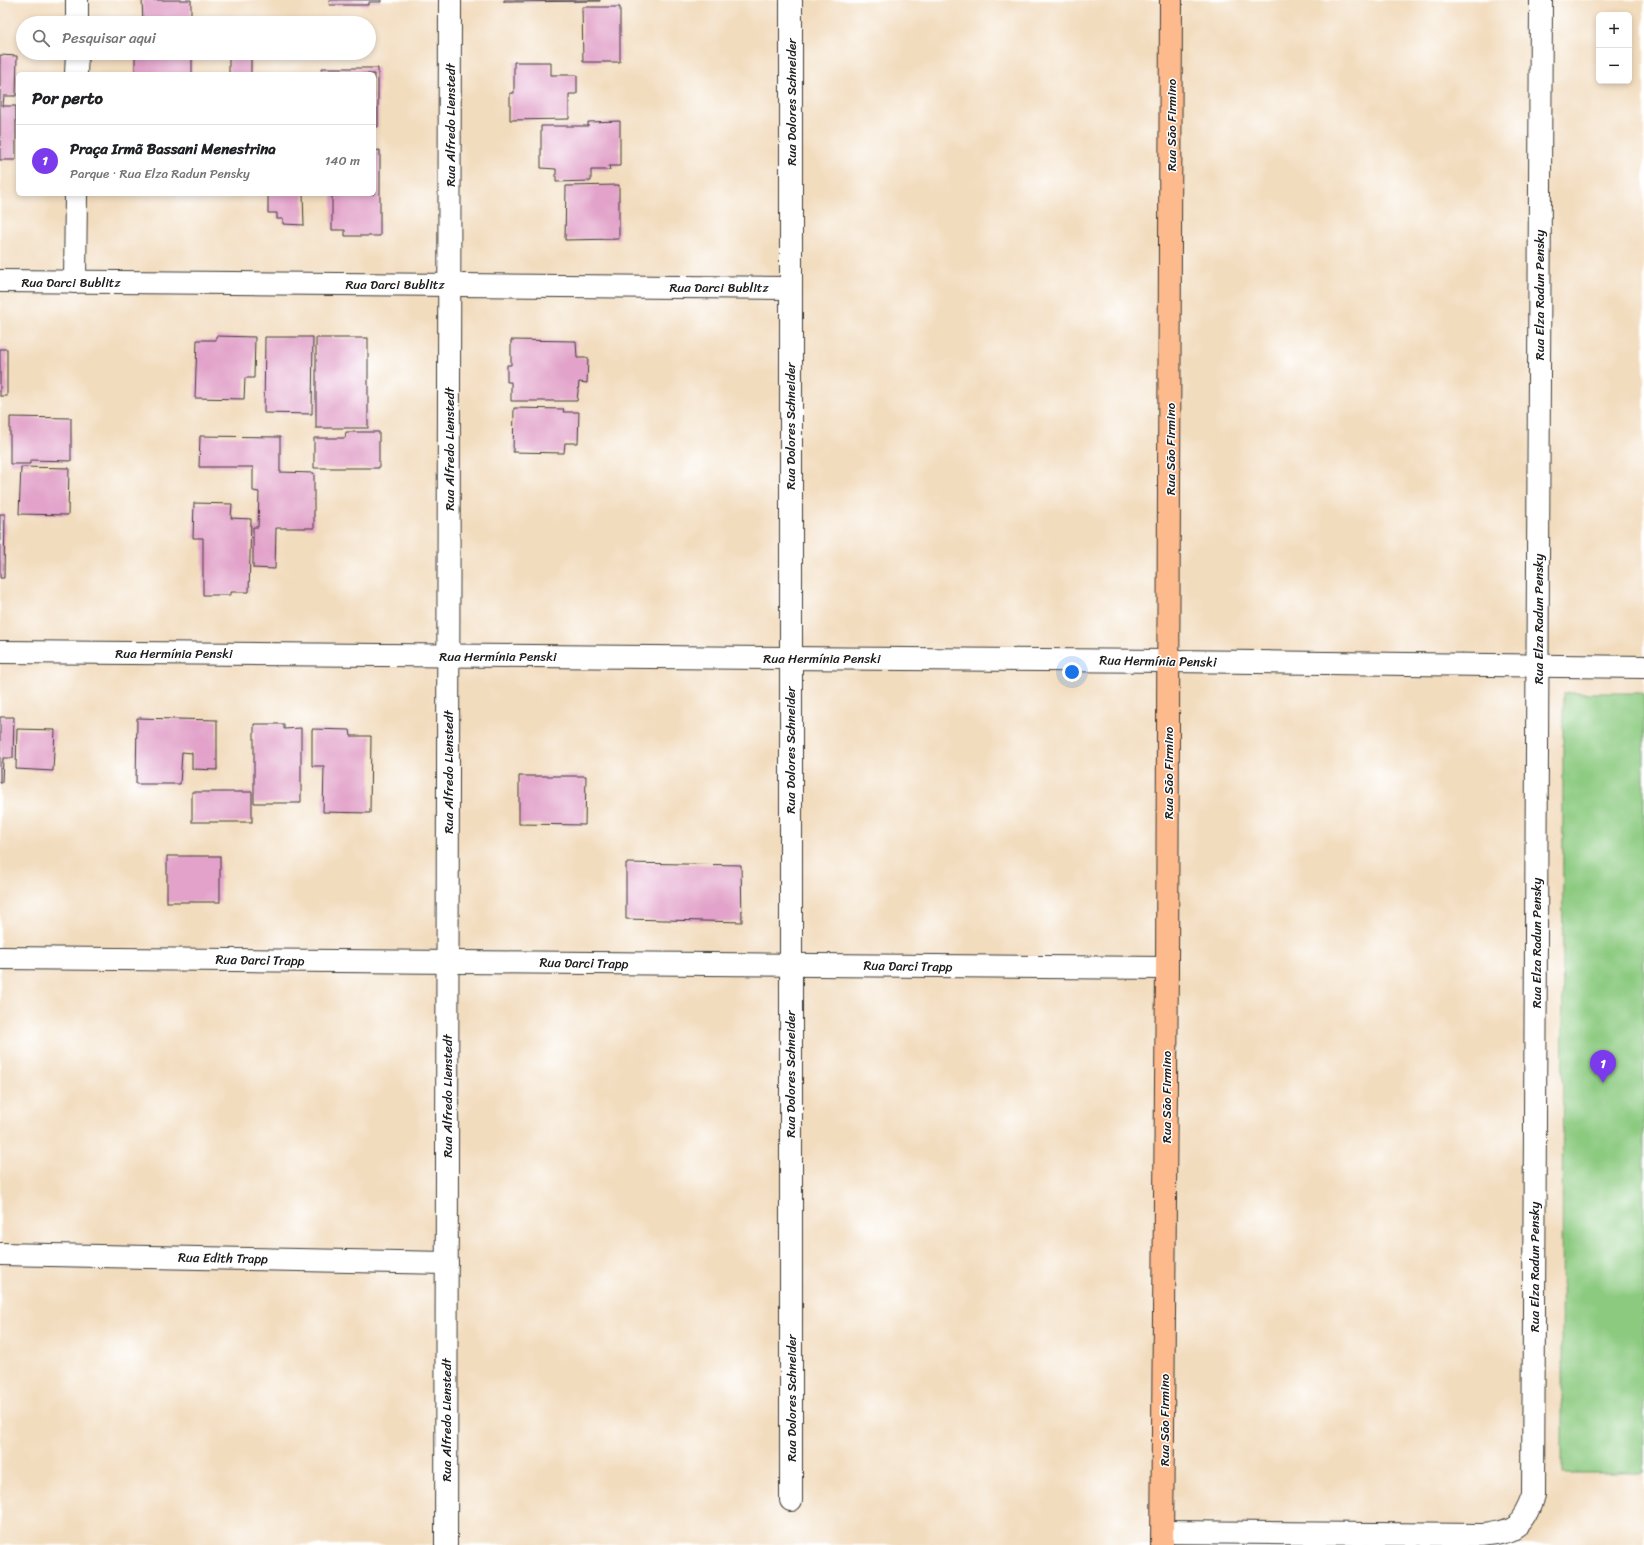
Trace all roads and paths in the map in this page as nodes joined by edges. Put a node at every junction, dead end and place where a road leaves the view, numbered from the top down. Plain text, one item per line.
1 (77, 0) edge
2 (450, 0) edge
3 (791, 0) edge
4 (1172, 0) edge
5 (1541, 0) edge
6 (77, 16) edge
7 (76, 60) edge
8 (76, 72) edge
9 (76, 196) edge
10 (0, 281) edge
11 (75, 282) junction
12 (449, 285) junction
13 (790, 288) junction
14 (0, 652) edge
15 (448, 655) junction
16 (790, 658) junction
17 (1169, 661) junction
18 (1537, 666) junction
19 (1644, 667) edge
20 (0, 958) edge
21 (447, 962) junction
22 (790, 965) junction
23 (1167, 968) junction
24 (0, 1254) edge
25 (447, 1262) junction
26 (791, 1500) dead end
27 (1163, 1539) edge
28 (446, 1545) edge

1 - 6 street
2 - 12 street, Rua Alfredo Lienstedt
3 - 13 street, Rua Dolores Schneider
4 - 17 main road, Rua São Firmino
5 - 18 street, Rua Elza Radun Pensky
7 - 8 street
9 - 11 street
10 - 11 street, Rua Darci Bublitz
11 - 12 street, Rua Darci Bublitz
12 - 13 street, Rua Darci Bublitz
12 - 15 street, Rua Alfredo Lienstedt
13 - 16 street, Rua Dolores Schneider
14 - 15 street, Rua Hermínia Penski
15 - 16 street, Rua Hermínia Penski
15 - 21 street, Rua Alfredo Lienstedt
16 - 17 street, Rua Hermínia Penski
16 - 22 street, Rua Dolores Schneider
17 - 18 street, Rua Hermínia Penski
17 - 23 main road, Rua São Firmino
18 - 19 street, Rua Hermínia Penski
18 - 27 street, Rua Elza Radun Pensky
20 - 21 street, Rua Darci Trapp
21 - 22 street, Rua Darci Trapp
21 - 25 street, Rua Alfredo Lienstedt
22 - 23 street, Rua Darci Trapp
22 - 26 street, Rua Dolores Schneider
23 - 27 main road, Rua São Firmino
24 - 25 street, Rua Edith Trapp
25 - 28 street, Rua Alfredo Lienstedt

